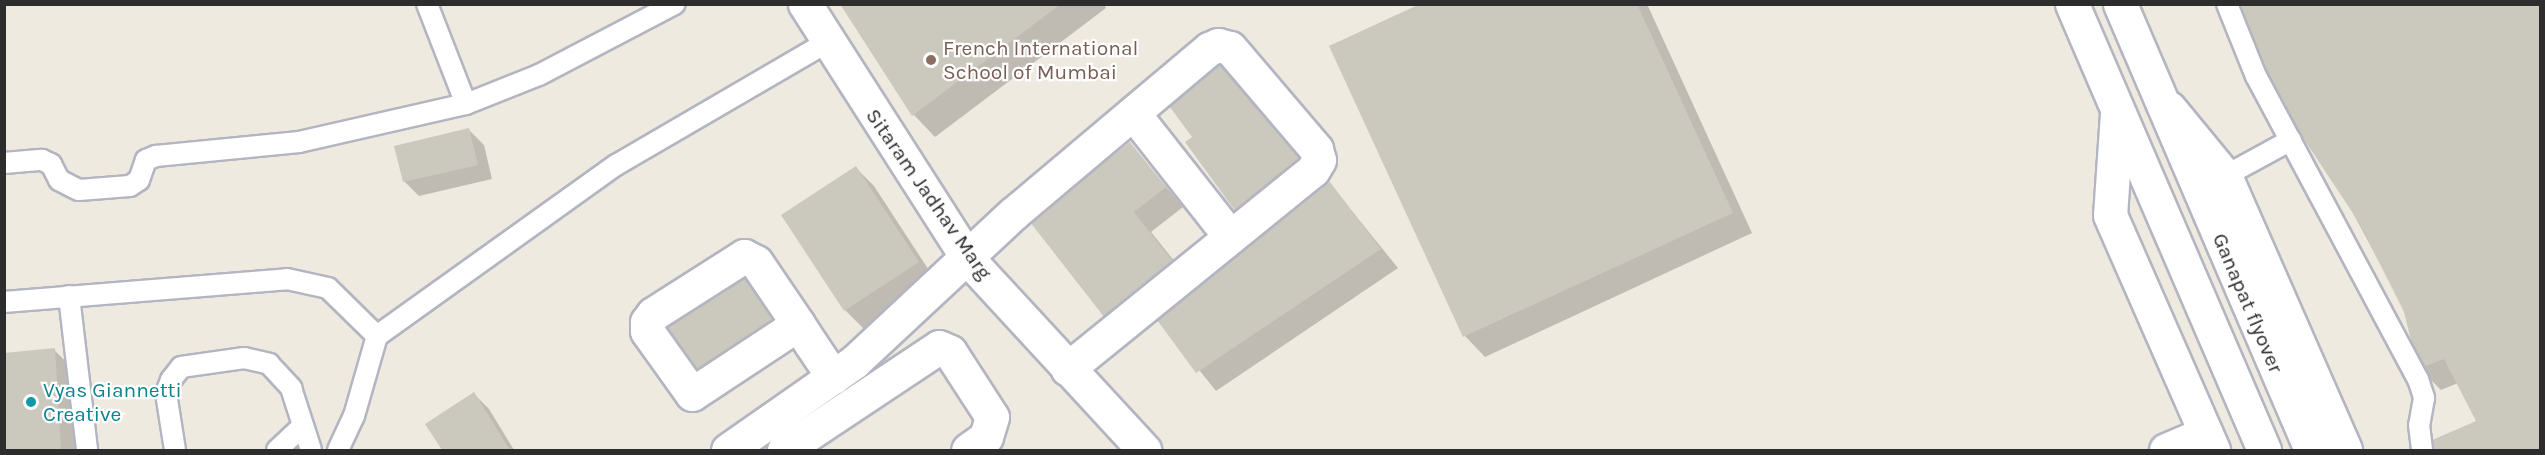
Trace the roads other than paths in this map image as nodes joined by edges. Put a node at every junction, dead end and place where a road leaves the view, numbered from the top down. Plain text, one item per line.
1 (427, 4) edge
2 (675, 4) edge
3 (805, 4) edge
4 (2072, 4) edge
5 (2120, 4) edge
6 (2227, 4) edge
7 (826, 43) junction
8 (2141, 54) junction
9 (2101, 72) junction
10 (2162, 100) junction
11 (466, 104) junction
12 (1133, 113) junction
13 (2117, 113) junction
14 (2291, 140) junction
15 (4, 163) edge
16 (2225, 176) junction
17 (1229, 235) junction
18 (968, 259) junction
19 (69, 296) junction
20 (4, 302) edge
21 (798, 324) junction
22 (377, 336) junction
23 (1067, 369) junction
24 (843, 370) junction
25 (873, 389) junction
26 (303, 426) junction
27 (2210, 442) edge
28 (87, 450) edge
29 (175, 450) edge
30 (277, 450) edge
31 (311, 450) edge
32 (338, 450) edge
33 (728, 450) edge
34 (784, 450) edge
35 (968, 450) edge
36 (1143, 450) edge
37 (2166, 450) edge
38 (2264, 450) edge
39 (2311, 450) edge
40 (2345, 450) edge
41 (2422, 450) edge

1 - 11 lane
2 - 11 lane
3 - 7 street, Sitaram Jadhav Marg
4 - 9 street, Ganapat flyover
5 - 8 street
6 - 14 lane
7 - 18 street, Sitaram Jadhav Marg
7 - 22 lane
8 - 9 street
8 - 10 street
9 - 13 street, Ganapat flyover
10 - 16 street
10 - 39 street, Ganapat flyover
11 - 15 lane
12 - 17 street
12 - 17 street
12 - 18 street
13 - 27 street
13 - 38 street, Ganapat flyover
14 - 16 lane
14 - 41 lane
16 - 40 street
17 - 23 street
18 - 23 street, Sitaram Jadhav Marg
18 - 24 street
19 - 20 lane
19 - 22 lane
19 - 28 lane
21 - 21 street
21 - 24 street
22 - 32 lane
23 - 36 street, Sitaram Jadhav Marg
24 - 25 street
24 - 33 street
25 - 34 street
25 - 35 street
26 - 29 lane
26 - 30 lane
26 - 31 lane
27 - 37 street

